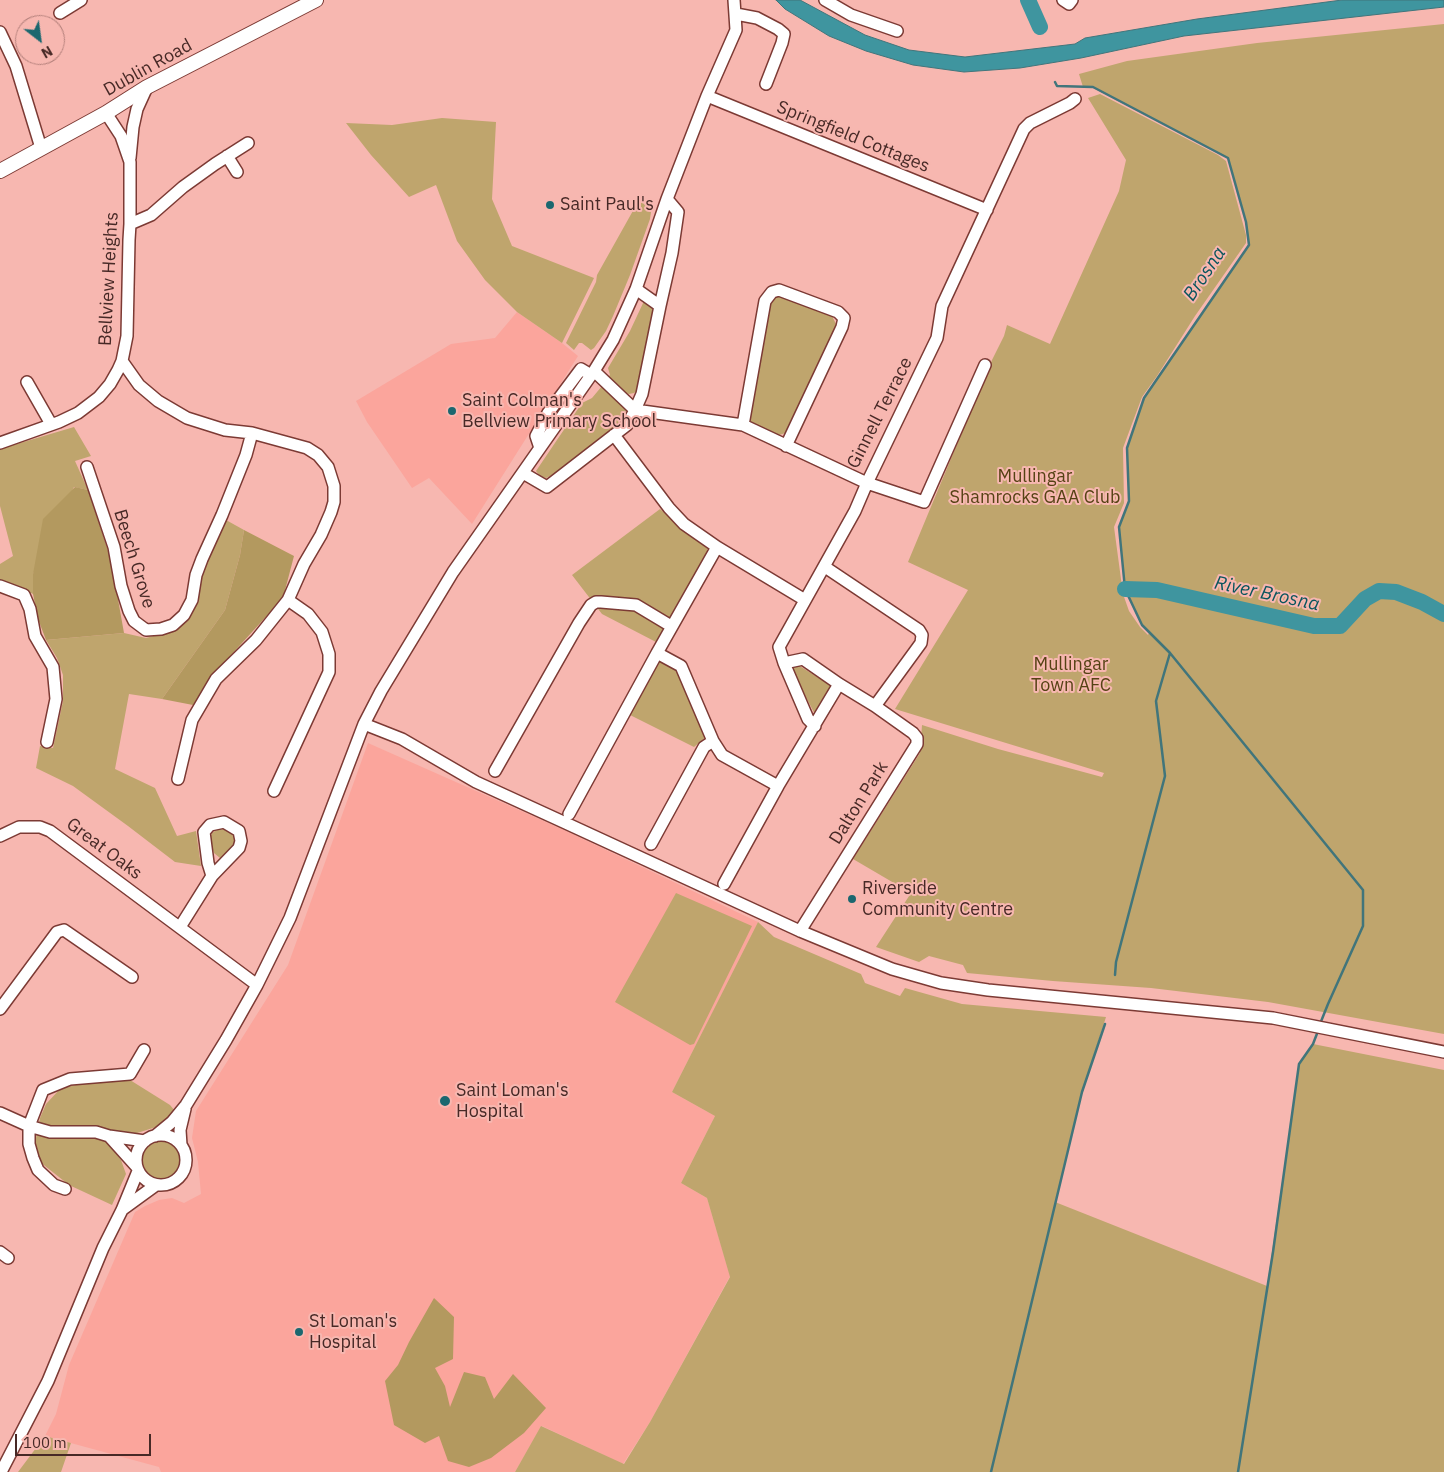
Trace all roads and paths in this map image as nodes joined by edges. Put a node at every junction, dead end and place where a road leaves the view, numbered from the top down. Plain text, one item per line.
1 (81, 0) edge
2 (316, 0) edge
3 (734, 0) edge
4 (825, 0) edge
5 (1063, 0) edge
6 (1072, 0) edge
7 (60, 12) dead end
8 (736, 14) junction
9 (0, 32) edge
10 (897, 32) dead end
11 (766, 84) dead end
12 (147, 86) junction
13 (707, 96) junction
14 (1075, 99) dead end
15 (106, 113) junction
16 (248, 143) dead end
17 (42, 148) junction
18 (227, 156) junction
19 (130, 162) junction
20 (0, 171) edge
21 (237, 172) dead end
22 (667, 199) junction
23 (987, 210) junction
24 (130, 224) junction
25 (636, 289) junction
26 (660, 306) junction
27 (122, 361) junction
28 (985, 365) dead end
29 (592, 373) junction
30 (27, 382) dead end
31 (636, 410) junction
32 (51, 424) junction
33 (743, 425) junction
34 (252, 433) junction
35 (614, 435) junction
36 (0, 443) edge
37 (786, 446) junction
38 (87, 467) dead end
39 (523, 473) junction
40 (867, 483) junction
41 (717, 546) junction
42 (825, 567) junction
43 (0, 586) edge
44 (288, 600) junction
45 (806, 600) junction
46 (671, 626) junction
47 (656, 653) junction
48 (784, 663) junction
49 (840, 684) junction
50 (875, 706) junction
51 (364, 724) junction
52 (815, 726) junction
53 (713, 741) junction
54 (47, 742) dead end
55 (495, 771) dead end
56 (178, 779) dead end
57 (778, 786) junction
58 (274, 791) dead end
59 (569, 814) dead end
60 (0, 836) edge
61 (651, 844) dead end
62 (212, 876) junction
63 (724, 884) dead end
64 (180, 927) junction
65 (800, 931) junction
66 (132, 977) dead end
67 (258, 986) junction
68 (0, 1009) edge
69 (144, 1050) dead end
70 (1444, 1052) edge
71 (186, 1105) junction
72 (0, 1113) edge
73 (29, 1126) junction
74 (109, 1136) junction
75 (150, 1138) junction
76 (181, 1145) junction
77 (137, 1169) junction
78 (156, 1185) junction
79 (65, 1189) dead end
80 (122, 1210) junction
81 (1, 1472) edge

1 - 7 street
2 - 12 main road, Dublin Road
3 - 8 street
4 - 10 street
5 - 6 street
8 - 11 street
8 - 13 street
9 - 17 street
12 - 15 main road, Dublin Road
12 - 19 street
13 - 22 street
13 - 23 street, Springfield Cottages
14 - 23 street
15 - 17 main road, Dublin Road
15 - 19 street, Bellview Heights
16 - 18 street
17 - 20 main road, Dublin Road
18 - 21 street
18 - 24 street
19 - 24 street, Bellview Heights
22 - 25 street
22 - 26 street
23 - 40 street, Ginnell Terrace
24 - 27 street, Bellview Heights
25 - 26 street
25 - 29 street
26 - 31 street
27 - 32 street, Bellview Heights
27 - 34 street
28 - 40 street
29 - 31 street
29 - 39 street
30 - 32 street
31 - 33 street, Ginnell Terrace
31 - 35 street
32 - 36 street, Bellview Heights
33 - 37 street, Ginnell Terrace
33 - 37 street
34 - 38 street, Beech Grove
34 - 44 street
35 - 39 street
35 - 41 street
37 - 40 street, Ginnell Terrace
39 - 51 street
40 - 42 street
41 - 45 street
41 - 46 street
42 - 45 street
42 - 50 street
43 - 54 street
44 - 56 street
44 - 58 street
45 - 48 street
46 - 47 street
46 - 55 street
47 - 53 street
47 - 59 street
48 - 49 street, Dalton Park
48 - 52 street
49 - 50 street, Dalton Park
49 - 52 street
50 - 65 street, Dalton Park
51 - 65 street
51 - 67 street
52 - 57 street
53 - 57 street
53 - 61 street
57 - 63 street
60 - 64 street, Great Oaks
62 - 62 street
62 - 64 street
64 - 67 street, Great Oaks
65 - 70 street
66 - 68 street
67 - 71 street
69 - 73 street
71 - 75 street
71 - 76 street
72 - 73 street
73 - 74 street
73 - 79 street
74 - 75 street
74 - 77 street
75 - 76 street
75 - 77 street
76 - 78 street
77 - 78 street
77 - 80 street
78 - 80 street
80 - 81 street

